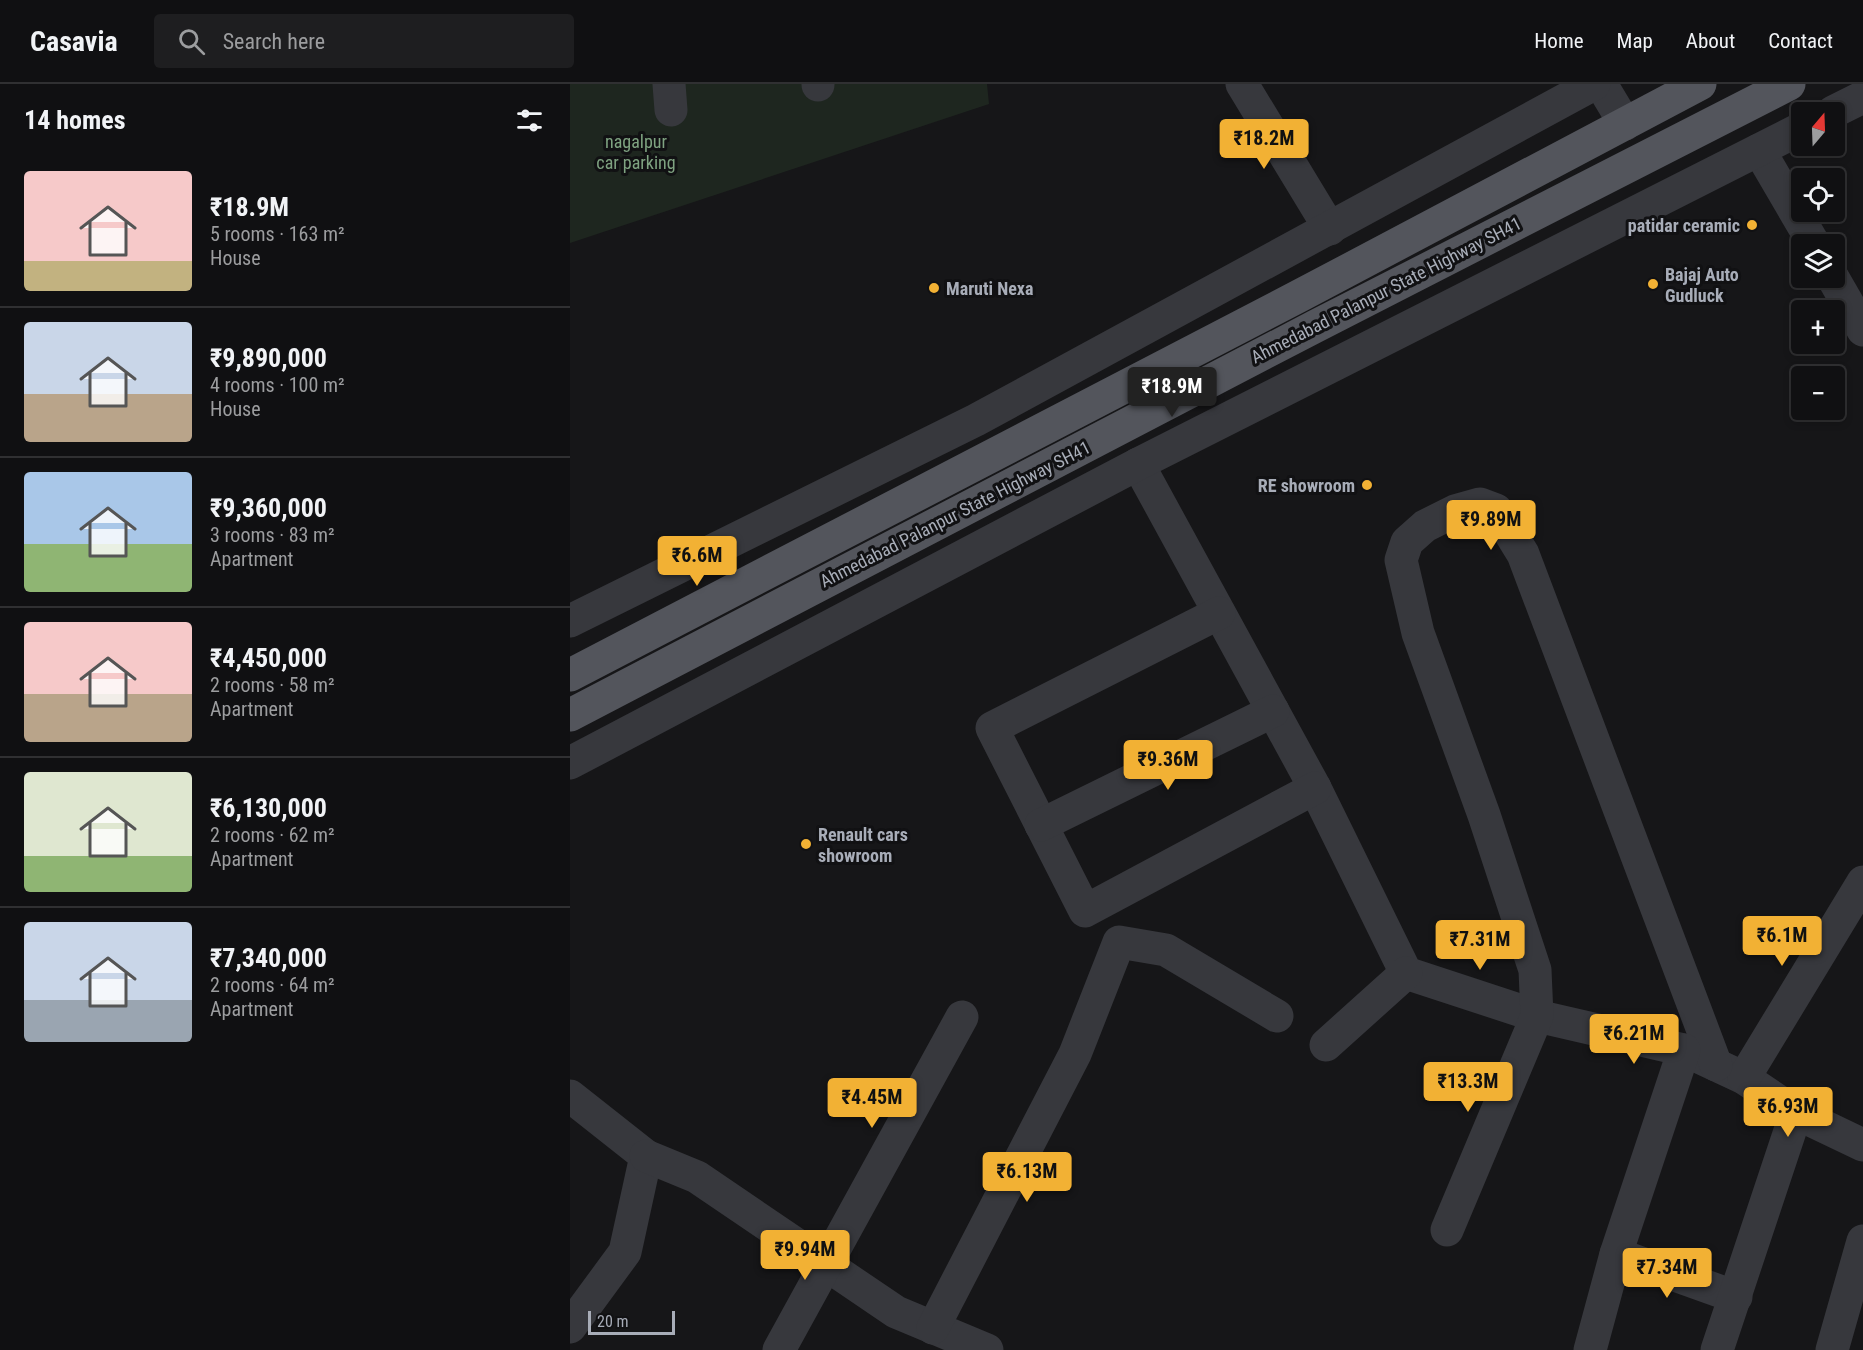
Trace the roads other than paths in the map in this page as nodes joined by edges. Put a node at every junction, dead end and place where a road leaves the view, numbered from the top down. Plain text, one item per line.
1 (1242, 84) edge
2 (1594, 84) edge
3 (1601, 84) edge
4 (1700, 84) edge
5 (1789, 84) edge
6 (1863, 97) edge
7 (1845, 106) edge
8 (1625, 124) junction
9 (1791, 134) edge
10 (1760, 150) junction
11 (1330, 229) junction
12 (1808, 234) edge
13 (1839, 288) edge
14 (1863, 330) edge
15 (1138, 464) junction
16 (706, 554) junction
17 (731, 592) junction
18 (1219, 613) junction
19 (570, 621) edge
20 (570, 675) edge
21 (1272, 711) junction
22 (570, 715) edge
23 (570, 763) edge
24 (1315, 788) junction
25 (1041, 825) junction
26 (1863, 882) edge
27 (1406, 973) junction
28 (1277, 1016) dead end
29 (1537, 1016) junction
30 (962, 1017) dead end
31 (1326, 1045) dead end
32 (1684, 1050) junction
33 (1730, 1072) junction
34 (570, 1096) edge
35 (1796, 1113) junction
36 (1863, 1145) edge
37 (646, 1156) junction
38 (1447, 1230) dead end
39 (1863, 1241) edge
40 (1616, 1254) junction
41 (826, 1264) junction
42 (1736, 1297) junction
43 (570, 1327) edge
44 (933, 1328) junction
45 (779, 1350) edge
46 (987, 1350) edge
47 (1590, 1350) edge
48 (1717, 1350) edge
49 (1832, 1350) edge

1 - 11 street
2 - 11 street
3 - 8 street
4 - 8 main road
5 - 22 main road, Ahmedabad Palanpur State Highway SH41
6 - 7 street
8 - 17 main road
9 - 10 street
10 - 12 street
10 - 15 street
11 - 16 street
13 - 14 street
15 - 18 street
15 - 23 street
16 - 17 street
16 - 19 street
17 - 20 main road
18 - 21 street
18 - 25 street
21 - 24 street
21 - 25 street
24 - 25 street
24 - 27 street
26 - 33 street
27 - 29 street
27 - 31 street
28 - 44 street
29 - 32 street
29 - 33 street
29 - 38 street
30 - 41 street
32 - 33 street
32 - 40 street
33 - 35 street
34 - 37 street
35 - 36 street
35 - 42 street
37 - 41 street
37 - 43 street
39 - 49 street
40 - 42 street
40 - 47 street
41 - 44 street
41 - 45 street
42 - 48 street
44 - 46 street

